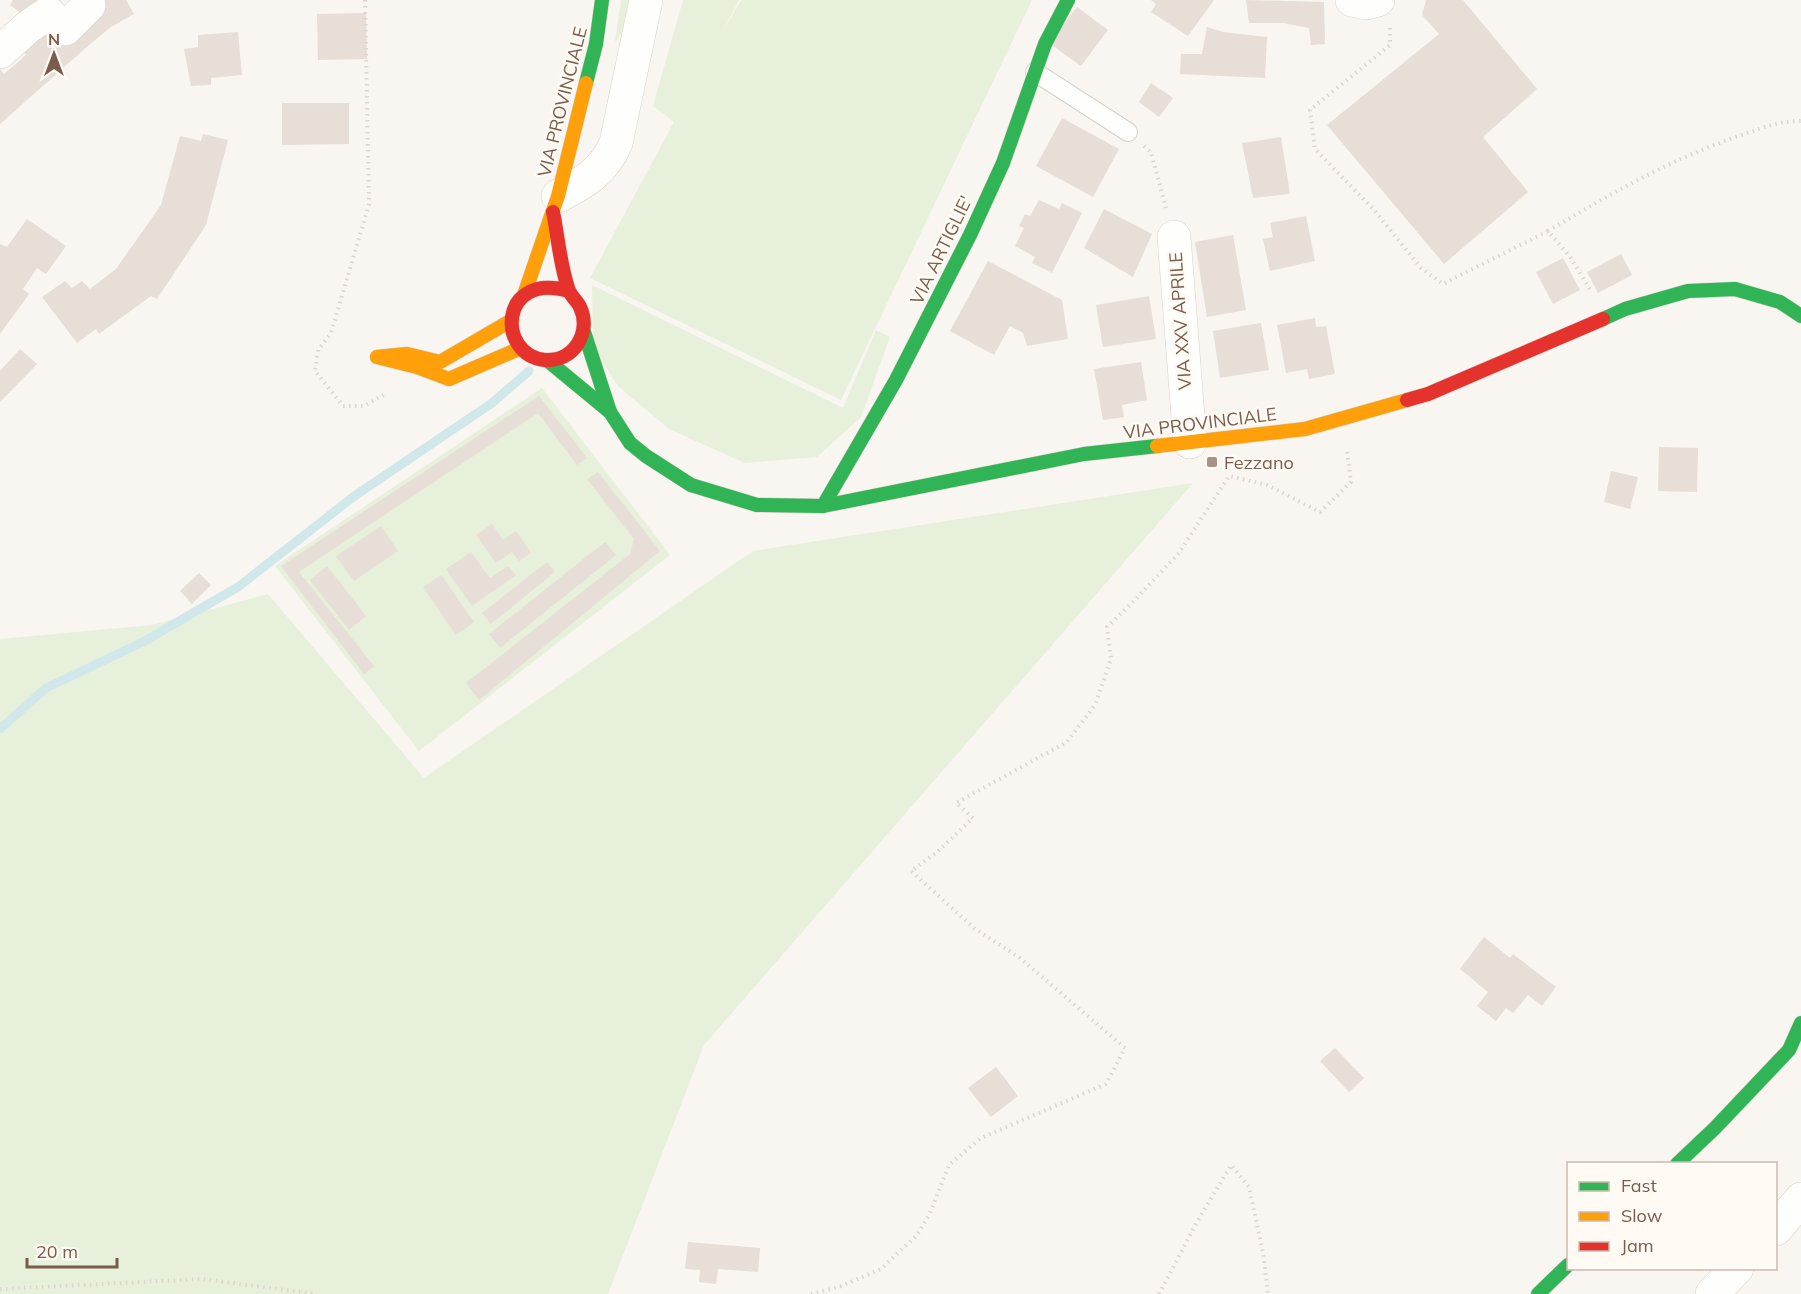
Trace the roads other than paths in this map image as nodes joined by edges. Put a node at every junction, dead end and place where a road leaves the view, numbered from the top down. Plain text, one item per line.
1 (86, 0) edge
2 (602, 0) edge
3 (646, 0) edge
4 (1068, 0) edge
5 (1352, 0) edge
6 (1384, 11) edge
7 (0, 52) edge
8 (1035, 72) junction
9 (1128, 132) road end
10 (555, 204) junction
11 (1174, 237) road end
12 (568, 291) junction
13 (524, 295) junction
14 (1801, 316) edge
15 (512, 320) junction
16 (584, 333) junction
17 (521, 348) junction
18 (547, 360) junction
19 (610, 412) junction
20 (1190, 442) junction
21 (823, 506) junction
22 (1801, 1023) edge
23 (1679, 1162) edge
24 (1801, 1199) edge
25 (1777, 1228) edge
26 (1567, 1267) edge
27 (1736, 1270) edge
28 (1538, 1294) edge
29 (1712, 1294) edge

1 - 7 street
2 - 10 main road, VIA PROVINCIALE
3 - 10 street
4 - 8 main road, VIA ARTIGLIE'
5 - 6 street
8 - 9 lane
8 - 21 main road, VIA ARTIGLIE'
10 - 12 main road
10 - 13 main road, VIA PROVINCIALE
11 - 20 street, VIA XXV APRILE
12 - 13 main road
12 - 16 main road
13 - 15 main road
14 - 20 main road, VIA PROVINCIALE
15 - 17 main road
15 - 17 main road
16 - 18 main road
16 - 19 main road
17 - 18 main road
18 - 19 main road
19 - 21 main road, VIA PROVINCIALE
20 - 21 main road, VIA PROVINCIALE
22 - 23 main road
24 - 25 street
26 - 28 main road
27 - 29 street

